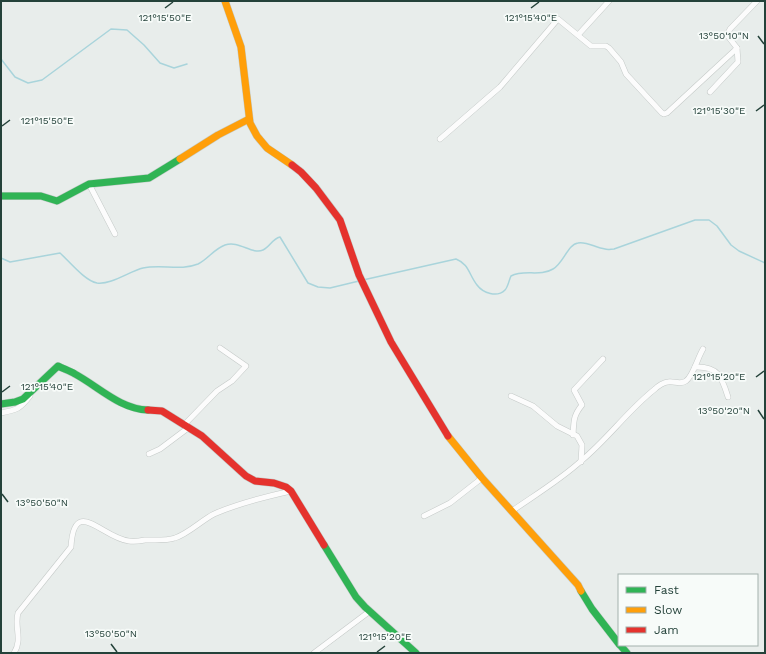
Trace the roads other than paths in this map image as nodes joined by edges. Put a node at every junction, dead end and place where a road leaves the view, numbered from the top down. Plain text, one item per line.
1 (225, 1) edge
2 (609, 1) edge
3 (757, 1) edge
4 (578, 35) junction
5 (737, 48) junction
6 (710, 92) dead end
7 (249, 118) junction
8 (440, 139) dead end
9 (89, 184) junction
10 (1, 196) edge
11 (115, 234) dead end
12 (220, 348) dead end
13 (703, 349) dead end
14 (603, 359) dead end
15 (695, 367) junction
16 (37, 387) junction
17 (511, 396) dead end
18 (728, 398) dead end
19 (1, 404) edge
20 (1, 413) edge
21 (186, 426) junction
22 (573, 435) junction
23 (149, 454) dead end
24 (581, 462) junction
25 (482, 478) junction
26 (290, 491) junction
27 (512, 511) junction
28 (424, 516) dead end
29 (370, 611) junction
30 (618, 642) edge
31 (14, 653) edge
32 (314, 653) edge
33 (416, 653) edge

1 - 7 street
2 - 4 street
3 - 5 street
4 - 5 street
4 - 8 street
5 - 6 street
7 - 9 street
7 - 25 street
9 - 10 street
9 - 11 street
12 - 21 street
13 - 15 street
14 - 22 street
15 - 18 street
15 - 24 street
16 - 19 street
16 - 20 street
16 - 21 street
17 - 22 street
21 - 23 street
21 - 26 street
22 - 24 street
24 - 27 street
25 - 27 street
25 - 28 street
26 - 29 street
26 - 31 street
27 - 30 street
29 - 32 street
29 - 33 street

